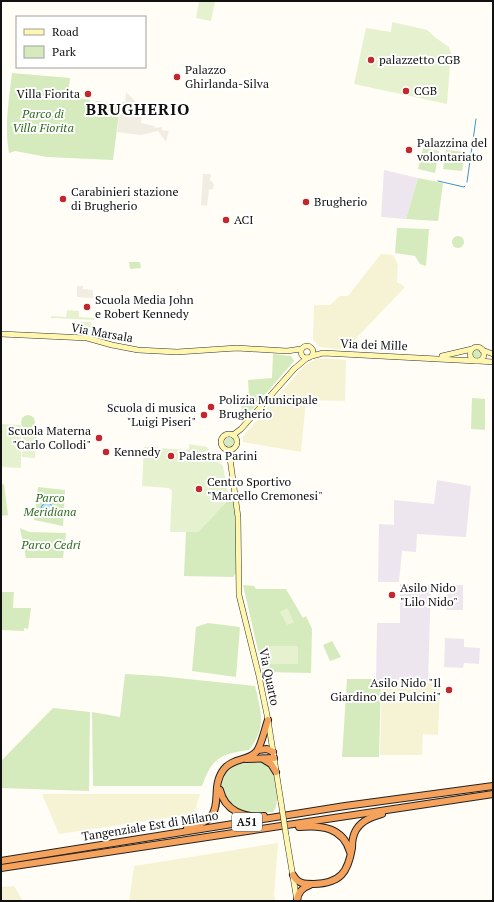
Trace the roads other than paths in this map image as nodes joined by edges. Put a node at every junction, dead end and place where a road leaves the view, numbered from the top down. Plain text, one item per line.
1 (1, 334) edge
2 (313, 349) junction
3 (472, 349) junction
4 (482, 350) junction
5 (301, 353) junction
6 (321, 353) junction
7 (493, 354) edge
8 (309, 357) junction
9 (427, 358) junction
10 (477, 361) junction
11 (493, 362) edge
12 (294, 369) junction
13 (241, 429) junction
14 (233, 435) junction
15 (237, 442) junction
16 (231, 450) junction
17 (268, 720) junction
18 (258, 750) junction
19 (273, 755) junction
20 (261, 758) junction
21 (241, 759) junction
22 (276, 772) junction
23 (218, 783) junction
24 (493, 786) edge
25 (493, 794) edge
26 (424, 804) junction
27 (345, 806) junction
28 (277, 826) junction
29 (136, 840) junction
30 (351, 854) junction
31 (1, 861) edge
32 (1, 868) edge
33 (293, 875) junction
34 (303, 886) junction
35 (295, 888) junction
36 (297, 901) edge

1 - 5 street, Via Marsala
2 - 5 street
2 - 6 street, Via dei Mille
2 - 8 street
3 - 4 street
3 - 9 street, Via dei Mille
3 - 10 street
4 - 7 street
4 - 10 street
5 - 8 street
5 - 12 street
6 - 8 street, Via dei Mille
6 - 9 street, Via dei Mille
8 - 12 street
9 - 10 street, Via dei Mille
10 - 11 street, Via dei Mille
12 - 13 street
13 - 14 street
13 - 15 street
14 - 15 street
14 - 16 street
15 - 16 street
16 - 17 street, Via Quarto
17 - 18 highway
17 - 19 street, Via Quarto
18 - 19 highway
18 - 21 highway
19 - 20 highway
19 - 22 street, Via Quarto
20 - 21 highway
20 - 22 highway
21 - 23 highway
22 - 33 street, Via Quarto, bridge
23 - 27 highway
23 - 29 highway
24 - 27 highway, Tangenziale Est di Milano / A51
25 - 26 highway, Tangenziale Est di Milano / A51
26 - 28 highway, Tangenziale Est di Milano / A51
26 - 30 highway
27 - 29 highway, Tangenziale Est di Milano / A51
28 - 30 highway
28 - 32 highway, Tangenziale Est di Milano / A51
29 - 31 highway, Tangenziale Est di Milano / A51
30 - 34 highway
33 - 34 highway
33 - 35 street, Via Quarto
34 - 35 highway
34 - 36 highway
35 - 36 street, Via Quarto

